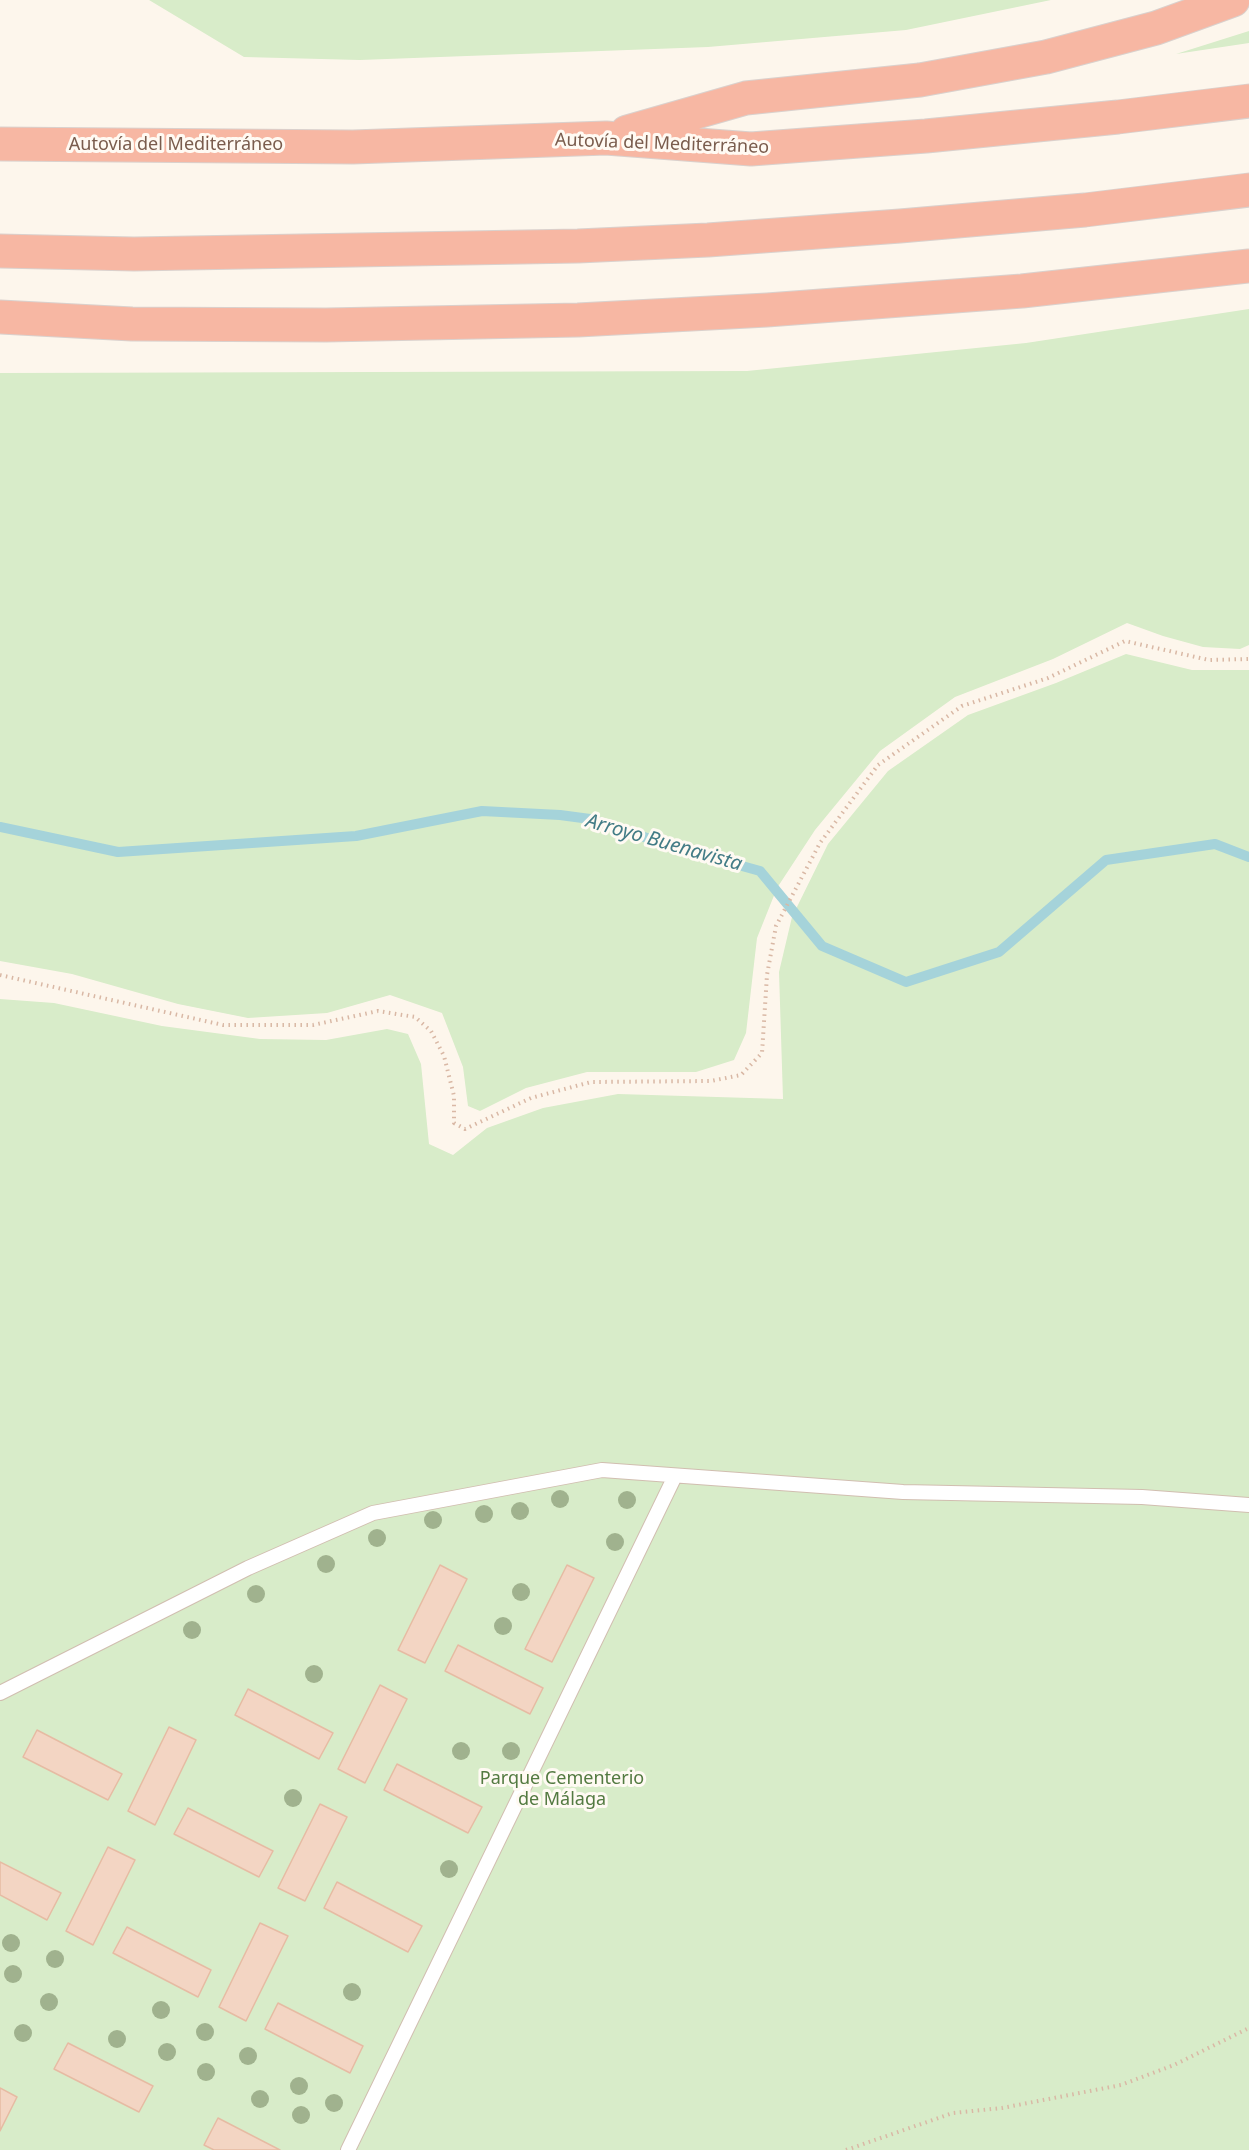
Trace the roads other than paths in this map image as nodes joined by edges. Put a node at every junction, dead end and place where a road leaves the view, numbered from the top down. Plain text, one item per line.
1 (1233, 0) edge
2 (1249, 101) edge
3 (606, 138) junction
4 (0, 144) edge
5 (1249, 190) edge
6 (0, 251) edge
7 (1249, 266) edge
8 (0, 317) edge
9 (675, 1476) junction
10 (1249, 1505) edge
11 (0, 1693) edge
12 (348, 2150) edge

1 - 3 highway
2 - 3 highway, Autovía del Mediterráneo
3 - 4 highway, Autovía del Mediterráneo
5 - 6 highway
7 - 8 highway
9 - 10 lane
9 - 11 lane
9 - 12 lane

